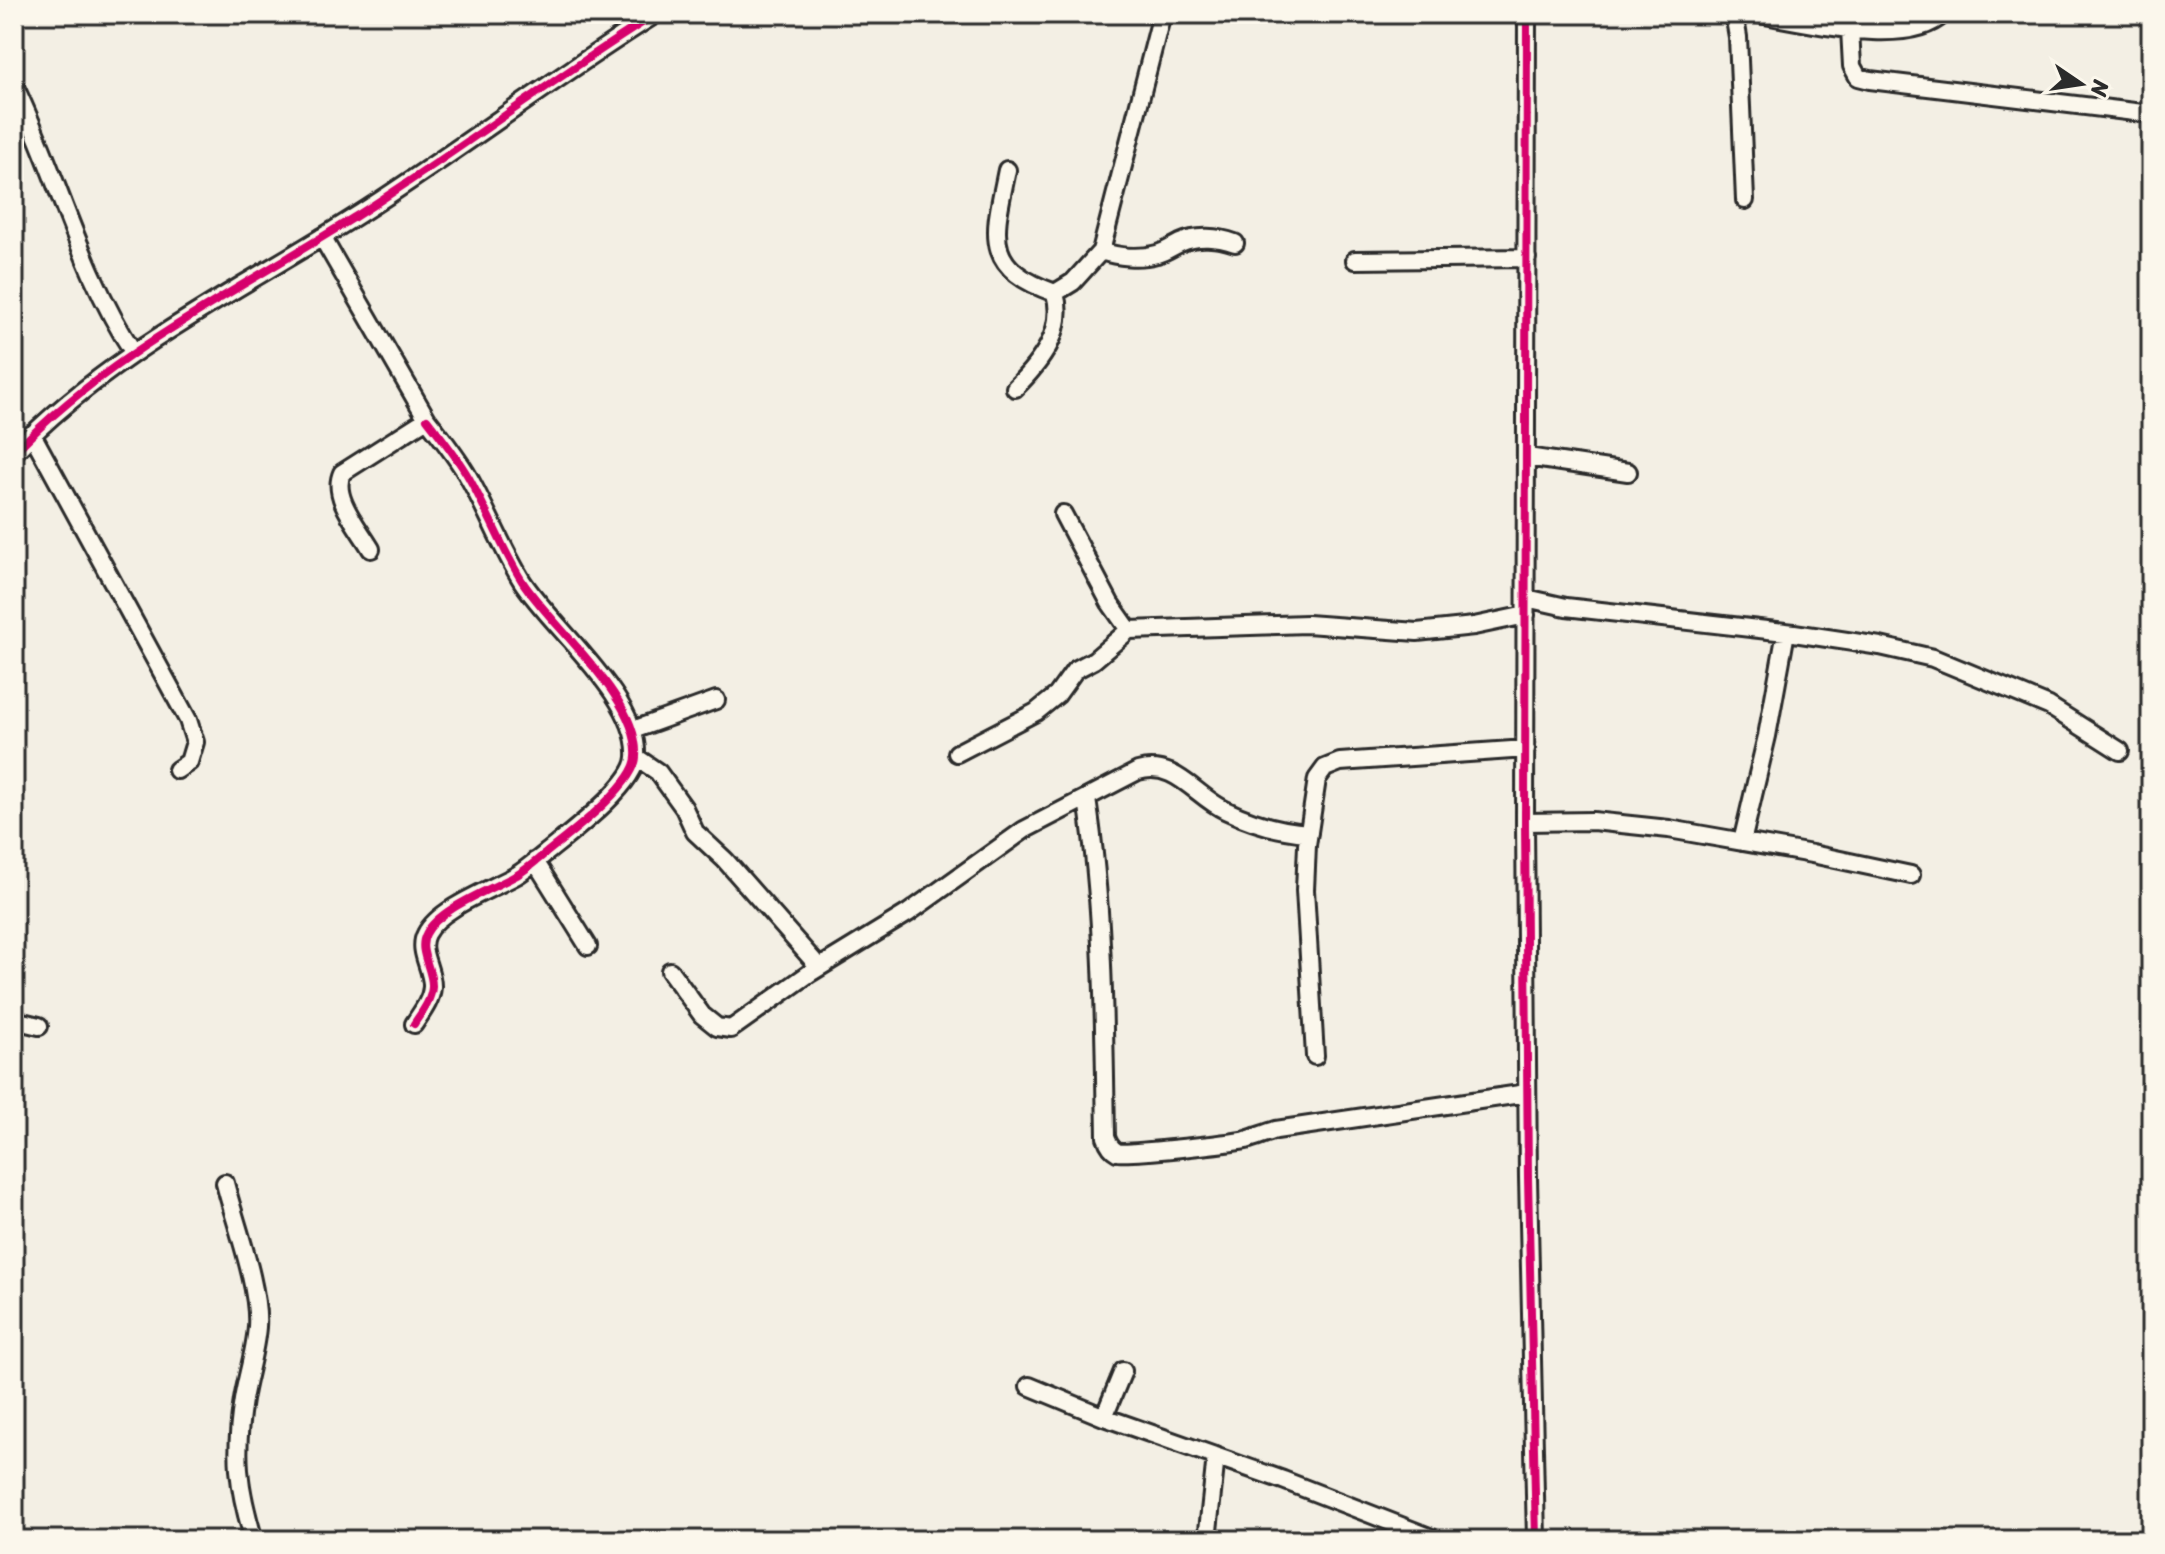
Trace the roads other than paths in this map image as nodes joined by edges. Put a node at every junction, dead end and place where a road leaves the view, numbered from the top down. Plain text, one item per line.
1 (656, 14) edge
2 (1162, 14) edge
3 (1527, 14) edge
4 (1734, 14) edge
5 (1758, 14) edge
6 (1943, 14) edge
7 (1850, 29) junction
8 (14, 85) edge
9 (2151, 114) edge
10 (1007, 170) dead end
11 (1745, 200) dead end
12 (322, 237) junction
13 (1235, 243) dead end
14 (1101, 251) junction
15 (1527, 258) junction
16 (1355, 260) dead end
17 (1055, 293) junction
18 (134, 353) junction
19 (1015, 388) dead end
20 (427, 419) junction
21 (32, 434) junction
22 (14, 453) edge
23 (1527, 457) junction
24 (1628, 472) dead end
25 (1063, 514) dead end
26 (371, 549) dead end
27 (1526, 607) junction
28 (1129, 630) junction
29 (1786, 632) junction
30 (716, 700) dead end
31 (633, 730) junction
32 (1526, 749) junction
33 (2120, 751) dead end
34 (957, 753) dead end
35 (636, 757) junction
36 (177, 770) dead end
37 (1087, 799) junction
38 (1525, 822) junction
39 (1309, 833) junction
40 (1742, 842) junction
41 (535, 861) junction
42 (1911, 875) dead end
43 (588, 946) dead end
44 (819, 967) junction
45 (670, 971) dead end
46 (14, 1020) edge
47 (414, 1024) dead end
48 (39, 1026) dead end
49 (1315, 1056) dead end
50 (1527, 1093) junction
51 (225, 1183) dead end
52 (1123, 1371) dead end
53 (1029, 1386) dead end
54 (1104, 1417) junction
55 (1216, 1456) junction
56 (254, 1540) edge
57 (1207, 1540) edge
58 (1437, 1540) edge
59 (1536, 1540) edge

1 - 12 street
2 - 14 street
3 - 15 street
4 - 11 street
5 - 7 street
6 - 7 street
7 - 9 street
8 - 18 street
10 - 17 street
12 - 18 street
12 - 20 street
13 - 14 street
14 - 17 street
15 - 16 street
15 - 23 street
17 - 19 street
18 - 21 street
20 - 26 street
20 - 31 street
21 - 22 street
21 - 36 street
23 - 24 street
23 - 27 street
25 - 28 street
27 - 28 street
27 - 29 street
27 - 32 street
28 - 34 street
29 - 33 street
29 - 40 street
30 - 31 street
31 - 35 street
32 - 38 street
32 - 39 street
35 - 41 street
35 - 44 street
37 - 39 street
37 - 44 street
37 - 50 street
38 - 40 street
38 - 50 street
39 - 49 street
40 - 42 street
41 - 43 street
41 - 47 street
44 - 45 street
46 - 48 street
50 - 59 street
51 - 56 street
52 - 54 street
53 - 54 street
54 - 55 street
55 - 57 street
55 - 58 street

